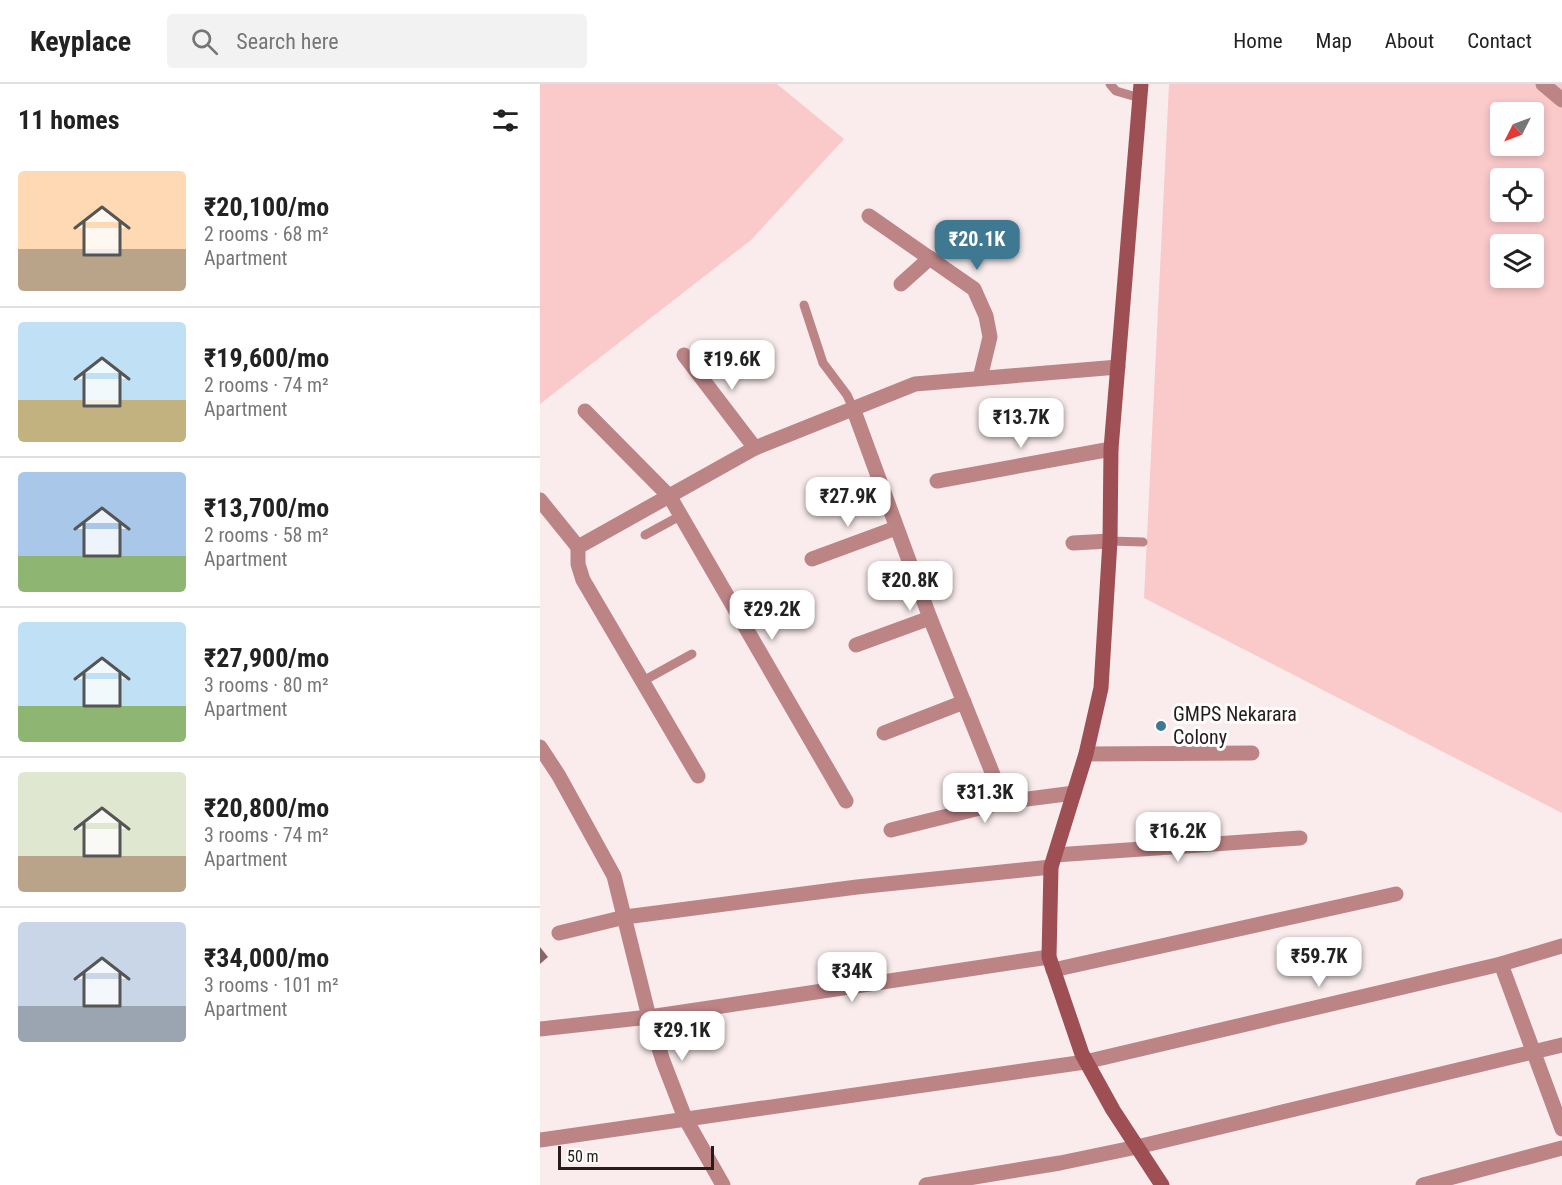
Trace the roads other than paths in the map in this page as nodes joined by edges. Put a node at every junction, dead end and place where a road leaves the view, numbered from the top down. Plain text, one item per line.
1 (1110, 84) edge
2 (1543, 84) edge
3 (1141, 91) edge
4 (1562, 100) edge
5 (869, 216) dead end
6 (930, 258) junction
7 (901, 284) dead end
8 (804, 305) dead end
9 (684, 355) dead end
10 (1118, 367) junction
11 (980, 378) junction
12 (853, 408) junction
13 (585, 411) dead end
14 (755, 448) junction
15 (1111, 449) junction
16 (937, 482) dead end
17 (670, 497) junction
18 (540, 500) edge
19 (680, 516) junction
20 (896, 528) junction
21 (645, 535) dead end
22 (1110, 541) junction
23 (1143, 542) dead end
24 (1073, 543) dead end
25 (578, 547) junction
26 (812, 559) dead end
27 (930, 618) junction
28 (856, 645) dead end
29 (692, 654) dead end
30 (643, 681) junction
31 (964, 702) junction
32 (884, 734) dead end
33 (540, 747) edge
34 (1252, 753) dead end
35 (1086, 754) junction
36 (698, 776) dead end
37 (1074, 794) junction
38 (846, 801) dead end
39 (1004, 802) junction
40 (891, 830) dead end
41 (1300, 838) dead end
42 (1053, 861) junction
43 (1396, 894) dead end
44 (625, 917) junction
45 (559, 933) dead end
46 (1562, 946) edge
47 (1051, 963) junction
48 (1501, 963) junction
49 (649, 1017) junction
50 (540, 1029) edge
51 (1562, 1045) edge
52 (1533, 1051) junction
53 (1085, 1062) junction
54 (685, 1118) junction
55 (1562, 1129) edge
56 (540, 1140) edge
57 (1137, 1147) junction
58 (1562, 1148) edge
59 (723, 1185) edge
60 (927, 1185) edge
61 (1162, 1185) edge
62 (1423, 1185) edge

1 - 3 lane
2 - 4 street
3 - 10 street
5 - 6 street
6 - 7 street
6 - 11 street
8 - 12 lane
9 - 14 street
10 - 11 street
10 - 15 street
11 - 12 street
12 - 14 street
12 - 20 street
13 - 17 street
14 - 17 street
15 - 16 street
15 - 22 street
17 - 19 street
17 - 25 street
18 - 25 street
19 - 21 lane
19 - 38 street
20 - 26 street
20 - 27 street
22 - 23 lane
22 - 24 street
22 - 35 street
25 - 30 street
27 - 28 street
27 - 31 street
29 - 30 lane
30 - 36 street
31 - 32 street
31 - 39 street
33 - 44 street
34 - 35 street
35 - 37 street
37 - 39 street
37 - 42 street
39 - 40 street
41 - 42 street
42 - 44 street
42 - 47 street
43 - 47 street
44 - 45 street
44 - 49 street
46 - 48 street
47 - 49 street
47 - 53 street
48 - 52 street
48 - 53 street
49 - 50 street
49 - 54 street
51 - 52 street
52 - 55 street
52 - 57 street
53 - 54 street
53 - 57 street
54 - 56 street
54 - 59 street
57 - 60 street
57 - 61 street
58 - 62 street

